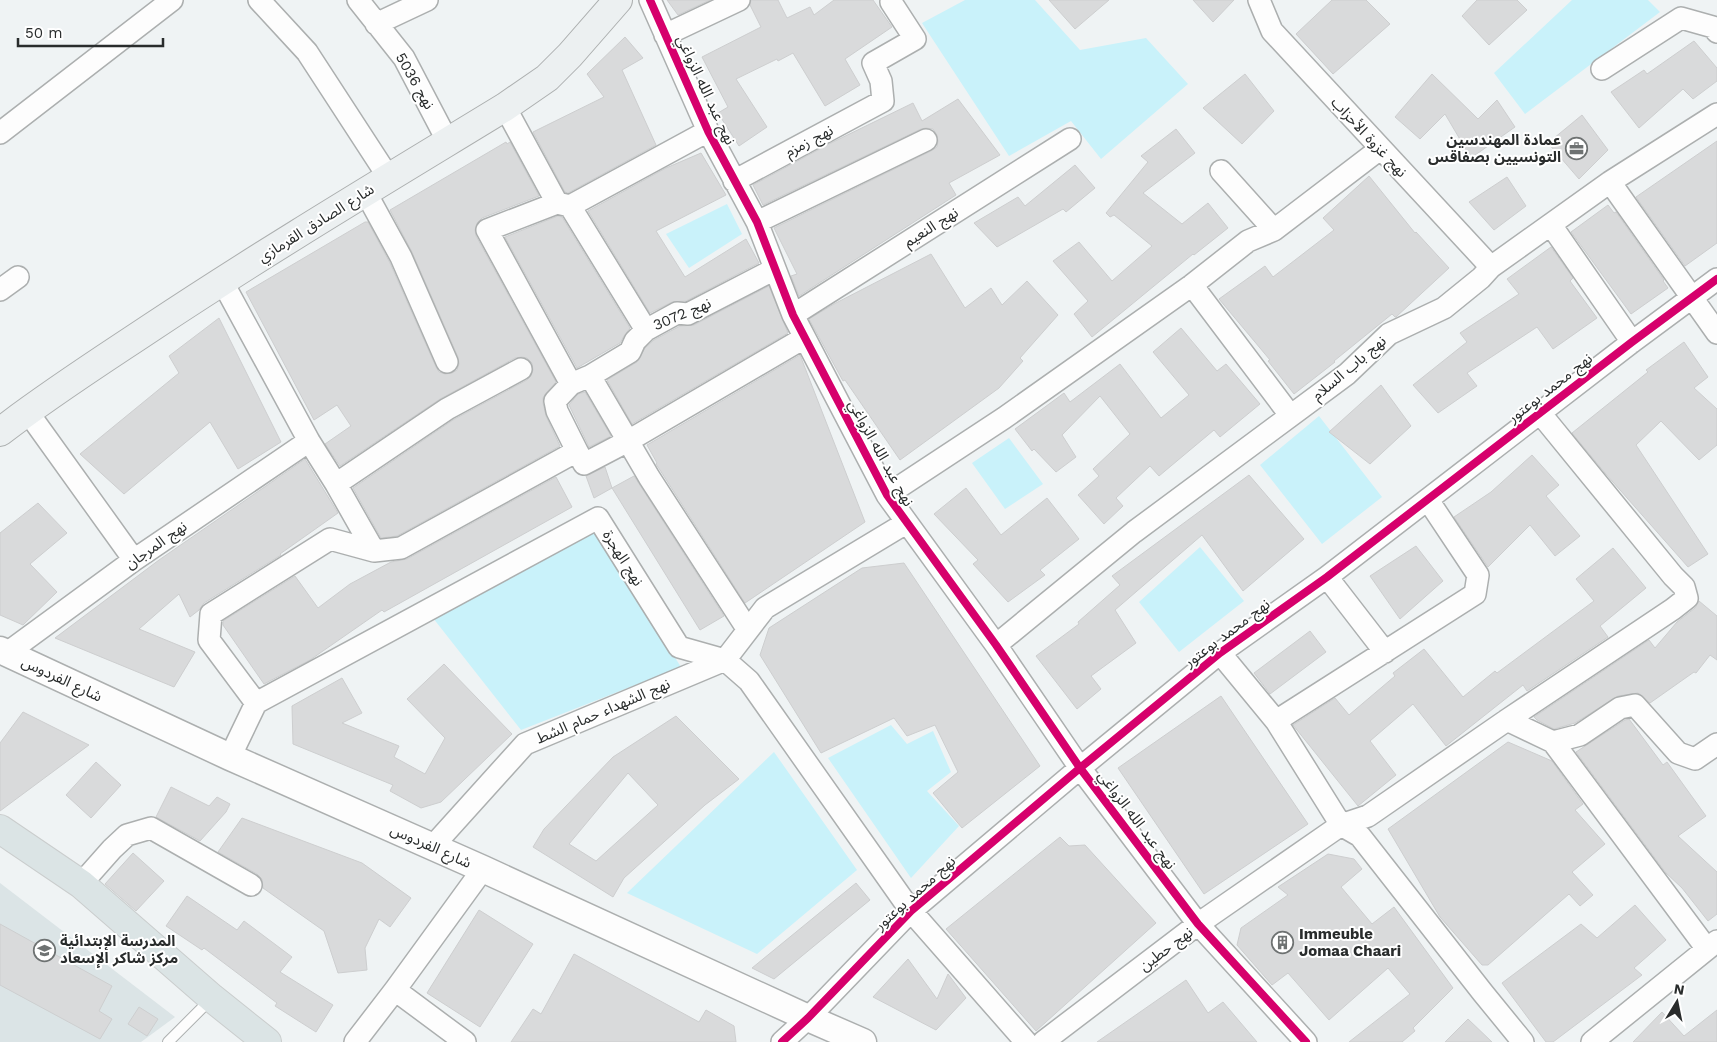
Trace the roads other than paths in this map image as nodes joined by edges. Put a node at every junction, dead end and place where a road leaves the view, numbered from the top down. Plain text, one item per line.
1 (172, 0) edge
2 (259, 0) edge
3 (358, 0) edge
4 (427, 0) edge
5 (618, 0) edge
6 (650, 0) edge
7 (738, 0) edge
8 (1259, 0) edge
9 (891, 2) dead end
10 (376, 24) junction
11 (1717, 32) edge
12 (665, 35) junction
13 (1602, 69) dead end
14 (506, 107) junction
15 (1717, 114) edge
16 (708, 131) junction
17 (0, 133) edge
18 (926, 140) dead end
19 (1070, 140) dead end
20 (448, 142) junction
21 (1380, 149) junction
22 (1221, 171) dead end
23 (389, 178) junction
24 (734, 181) junction
25 (1610, 182) junction
26 (366, 193) junction
27 (563, 204) junction
28 (757, 222) junction
29 (1552, 225) junction
30 (1274, 230) junction
31 (1491, 267) junction
32 (775, 269) junction
33 (18, 277) dead end
34 (1717, 279) edge
35 (222, 281) junction
36 (1192, 285) junction
37 (0, 290) edge
38 (1692, 297) junction
39 (793, 315) junction
40 (646, 330) junction
41 (1717, 333) edge
42 (804, 338) junction
43 (1632, 342) junction
44 (447, 362) dead end
45 (521, 369) dead end
46 (580, 380) junction
47 (27, 411) junction
48 (1540, 413) junction
49 (1290, 416) junction
50 (0, 432) edge
51 (309, 441) junction
52 (628, 442) junction
53 (577, 451) junction
54 (336, 484) junction
55 (887, 495) junction
56 (1428, 500) junction
57 (906, 523) junction
58 (374, 551) junction
59 (134, 560) junction
60 (1327, 576) junction
61 (748, 630) junction
62 (996, 646) junction
63 (4, 652) edge
64 (1384, 652) junction
65 (1220, 653) junction
66 (725, 660) junction
67 (256, 703) junction
68 (1507, 720) junction
69 (1276, 721) junction
70 (1553, 742) junction
71 (1717, 744) edge
72 (230, 757) junction
73 (1080, 768) junction
74 (1341, 825) junction
75 (0, 829) edge
76 (433, 846) junction
77 (483, 869) junction
78 (81, 884) junction
79 (251, 885) dead end
80 (911, 911) junction
81 (1198, 924) junction
82 (1712, 945) edge
83 (395, 990) junction
84 (212, 998) junction
85 (808, 1018) junction
86 (168, 1042) edge
87 (267, 1042) edge
88 (355, 1042) edge
89 (465, 1042) edge
90 (782, 1042) edge
91 (863, 1042) edge
92 (1026, 1042) edge
93 (1043, 1042) edge
94 (1306, 1042) edge
95 (1523, 1042) edge
96 (1592, 1042) edge

1 - 17 street
2 - 23 street
3 - 10 street, نهج 5036
4 - 10 street
5 - 14 main road, شارع الصادق القرمازي
6 - 12 street, نهج عبد الله الزواغي
7 - 12 street
8 - 21 street, نهج غزوة الأحزاب
9 - 24 street, نهج زمزم
10 - 20 street, نهج 5036
11 - 13 street
12 - 16 street, نهج عبد الله الزواغي
14 - 20 main road, شارع الصادق القرمازي
14 - 27 street
15 - 25 street, نهج باب السلام
16 - 24 street, نهج عبد الله الزواغي
16 - 27 street
18 - 28 street
19 - 39 street, نهج النعيم
20 - 23 main road, شارع الصادق القرمازي
21 - 30 street
21 - 31 street, نهج غزوة الأحزاب
22 - 30 street
23 - 26 main road, شارع الصادق القرمازي
24 - 28 street, نهج عبد الله الزواغي
25 - 29 street, نهج باب السلام
25 - 38 street
26 - 35 main road, شارع الصادق القرمازي
26 - 44 street
27 - 40 street
27 - 46 street
28 - 32 street, نهج عبد الله الزواغي
29 - 31 street, نهج باب السلام
29 - 43 street
30 - 36 street
31 - 49 street, نهج باب السلام
32 - 39 street, نهج عبد الله الزواغي
32 - 40 street, نهج 3072
33 - 37 street
34 - 38 street, نهج محمد بوعتور
35 - 47 main road, شارع الصادق القرمازي
35 - 51 street
36 - 49 street
36 - 55 street
38 - 41 street
38 - 43 street, نهج محمد بوعتور
39 - 42 street, نهج عبد الله الزواغي
40 - 46 street, نهج 3072
42 - 52 street
42 - 55 street, نهج عبد الله الزواغي
43 - 48 street, نهج محمد بوعتور
45 - 54 street
46 - 52 street
46 - 53 street, نهج 3072
47 - 50 main road, شارع الصادق القرمازي
47 - 59 street
48 - 56 street, نهج محمد بوعتور
48 - 68 street, نهج حطين
49 - 62 street, نهج باب السلام
51 - 54 street
51 - 59 street, نهج المرجان
52 - 53 street
52 - 61 street
53 - 58 street
54 - 58 street
55 - 57 street, نهج عبد الله الزواغي
56 - 60 street, نهج محمد بوعتور
56 - 64 street
57 - 61 street
57 - 62 street, نهج عبد الله الزواغي
58 - 67 street
59 - 63 street, نهج المرجان
60 - 64 street
60 - 65 street, نهج محمد بوعتور
61 - 66 street
62 - 73 street, نهج عبد الله الزواغي
63 - 72 street, شارع الفردوس
64 - 69 street
65 - 69 street
65 - 73 street, نهج محمد بوعتور
66 - 67 street, نهج الهجرة
66 - 76 street, نهج الشهداء حمام الشط
66 - 80 street, نهج الهجرة
67 - 72 street
68 - 70 street
68 - 74 street, نهج حطين
69 - 74 street
70 - 71 street
70 - 82 street
72 - 76 street, شارع الفردوس
73 - 80 street, نهج محمد بوعتور
73 - 81 street, نهج عبد الله الزواغي
74 - 81 street, نهج حطين
74 - 95 street
75 - 78 main road
76 - 77 street, شارع الفردوس
77 - 83 street
77 - 85 street, شارع الفردوس
78 - 79 street
78 - 84 main road
80 - 85 street, نهج محمد بوعتور
80 - 92 street, نهج الهجرة
81 - 93 street, نهج حطين
81 - 94 street, نهج عبد الله الزواغي
82 - 96 street
83 - 88 street
83 - 89 street
84 - 86 lane
84 - 87 main road
85 - 90 street, نهج محمد بوعتور
85 - 91 street, شارع الفردوس

